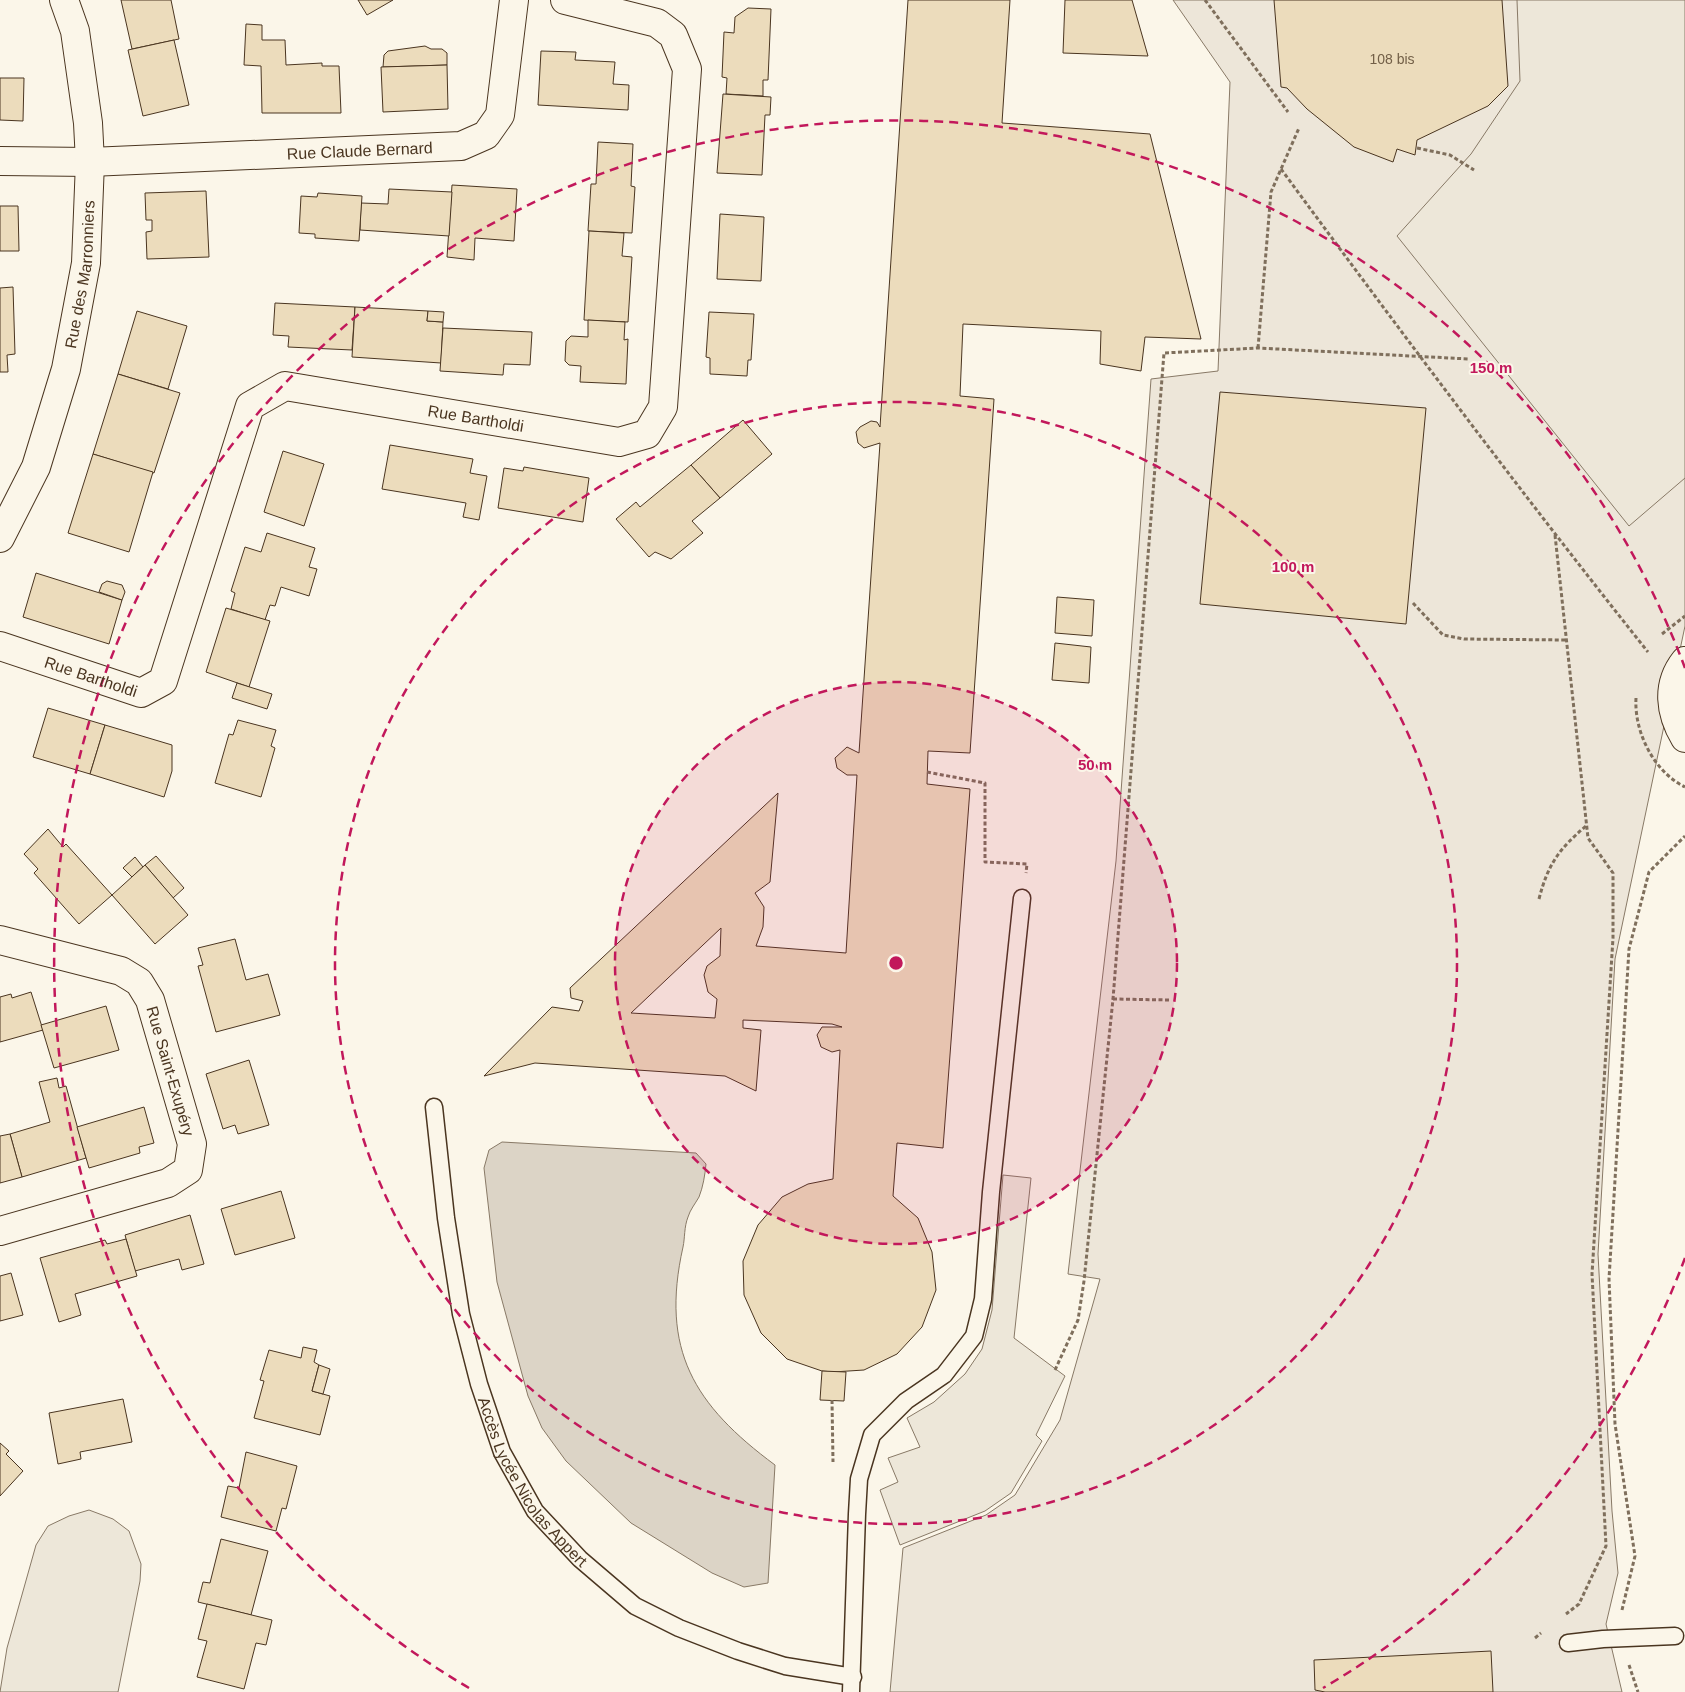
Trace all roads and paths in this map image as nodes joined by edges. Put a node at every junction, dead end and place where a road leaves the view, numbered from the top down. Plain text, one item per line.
1 (64, 0) edge
2 (514, 0) edge
3 (565, 0) edge
4 (1205, 0) edge
5 (1288, 112) dead end
6 (1298, 128) dead end
7 (1417, 148) dead end
8 (0, 161) edge
9 (90, 162) junction
10 (1281, 169) junction
11 (1474, 170) dead end
12 (1258, 348) junction
13 (1419, 356) junction
14 (1469, 359) dead end
15 (1555, 535) junction
16 (0, 538) edge
17 (1413, 603) dead end
18 (1566, 640) junction
19 (0, 646) edge
20 (1648, 652) dead end
21 (1685, 661) edge
22 (1685, 738) edge
23 (927, 772) dead end
24 (1587, 826) junction
25 (1685, 836) edge
26 (985, 862) dead end
27 (1022, 898) dead end
28 (1539, 899) dead end
29 (0, 940) edge
30 (1112, 999) junction
31 (1171, 1000) dead end
32 (434, 1106) dead end
33 (0, 1231) edge
34 (1055, 1370) dead end
35 (832, 1400) dead end
36 (833, 1470) dead end
37 (1564, 1615) dead end
38 (1542, 1632) dead end
39 (1675, 1636) dead end
40 (1535, 1638) dead end
41 (1624, 1638) junction
42 (1568, 1643) dead end
43 (852, 1684) edge
44 (1638, 1692) edge

1 - 9 street, Rue des Marronniers
2 - 9 street, Rue Claude Bernard
3 - 19 street, Rue Bartholdi
4 - 5 path
6 - 10 path
7 - 11 path
8 - 9 street, Rue Claude Bernard
9 - 16 street, Rue des Marronniers
10 - 12 path
10 - 13 path
12 - 13 path
12 - 30 path
13 - 14 path
13 - 15 path
15 - 18 path
15 - 20 path
17 - 18 path
18 - 24 path
21 - 22 street
23 - 26 path
24 - 28 path
24 - 37 path
25 - 41 path
27 - 43 lane
29 - 33 street, Rue Saint-Exupéry
30 - 31 path
30 - 34 path
32 - 43 lane, Accès Lycée Nicolas Appert
35 - 36 path
38 - 40 path
39 - 41 lane
41 - 42 lane
41 - 44 path

